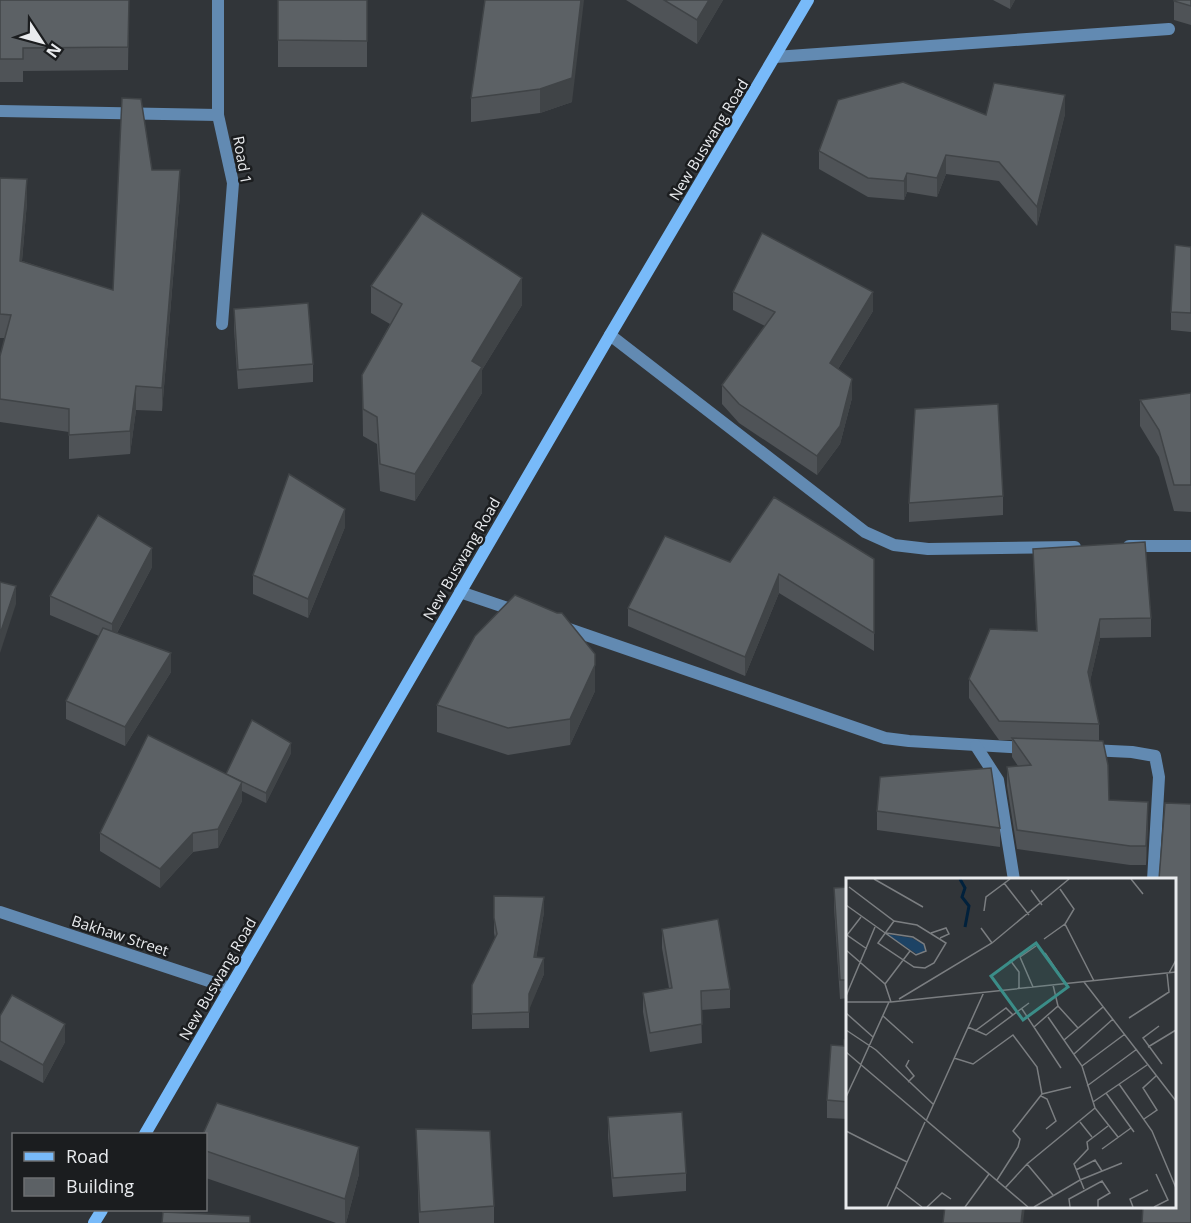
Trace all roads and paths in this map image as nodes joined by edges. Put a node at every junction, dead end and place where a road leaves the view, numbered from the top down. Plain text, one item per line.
1 (218, 0) edge
2 (808, 0) edge
3 (1169, 29) dead end
4 (776, 57) junction
5 (0, 111) edge
6 (218, 115) junction
7 (222, 324) dead end
8 (610, 335) junction
9 (1191, 546) edge
10 (1083, 547) edge
11 (1119, 547) edge
12 (460, 592) junction
13 (527, 615) edge
14 (549, 623) edge
15 (976, 746) junction
16 (1036, 748) edge
17 (1072, 749) edge
18 (1014, 878) edge
19 (1153, 878) edge
20 (0, 912) edge
21 (230, 988) junction
22 (146, 1133) edge

1 - 6 street, Road 1
2 - 4 street, New Buswang Road
3 - 4 street
4 - 8 street, New Buswang Road
5 - 6 street
6 - 7 street, Road 1
8 - 10 street
8 - 12 street, New Buswang Road
9 - 11 street
12 - 13 street
12 - 21 street, New Buswang Road
14 - 15 street
15 - 16 street
15 - 18 street
17 - 19 street
20 - 21 street, Bakhaw Street
21 - 22 street, New Buswang Road

